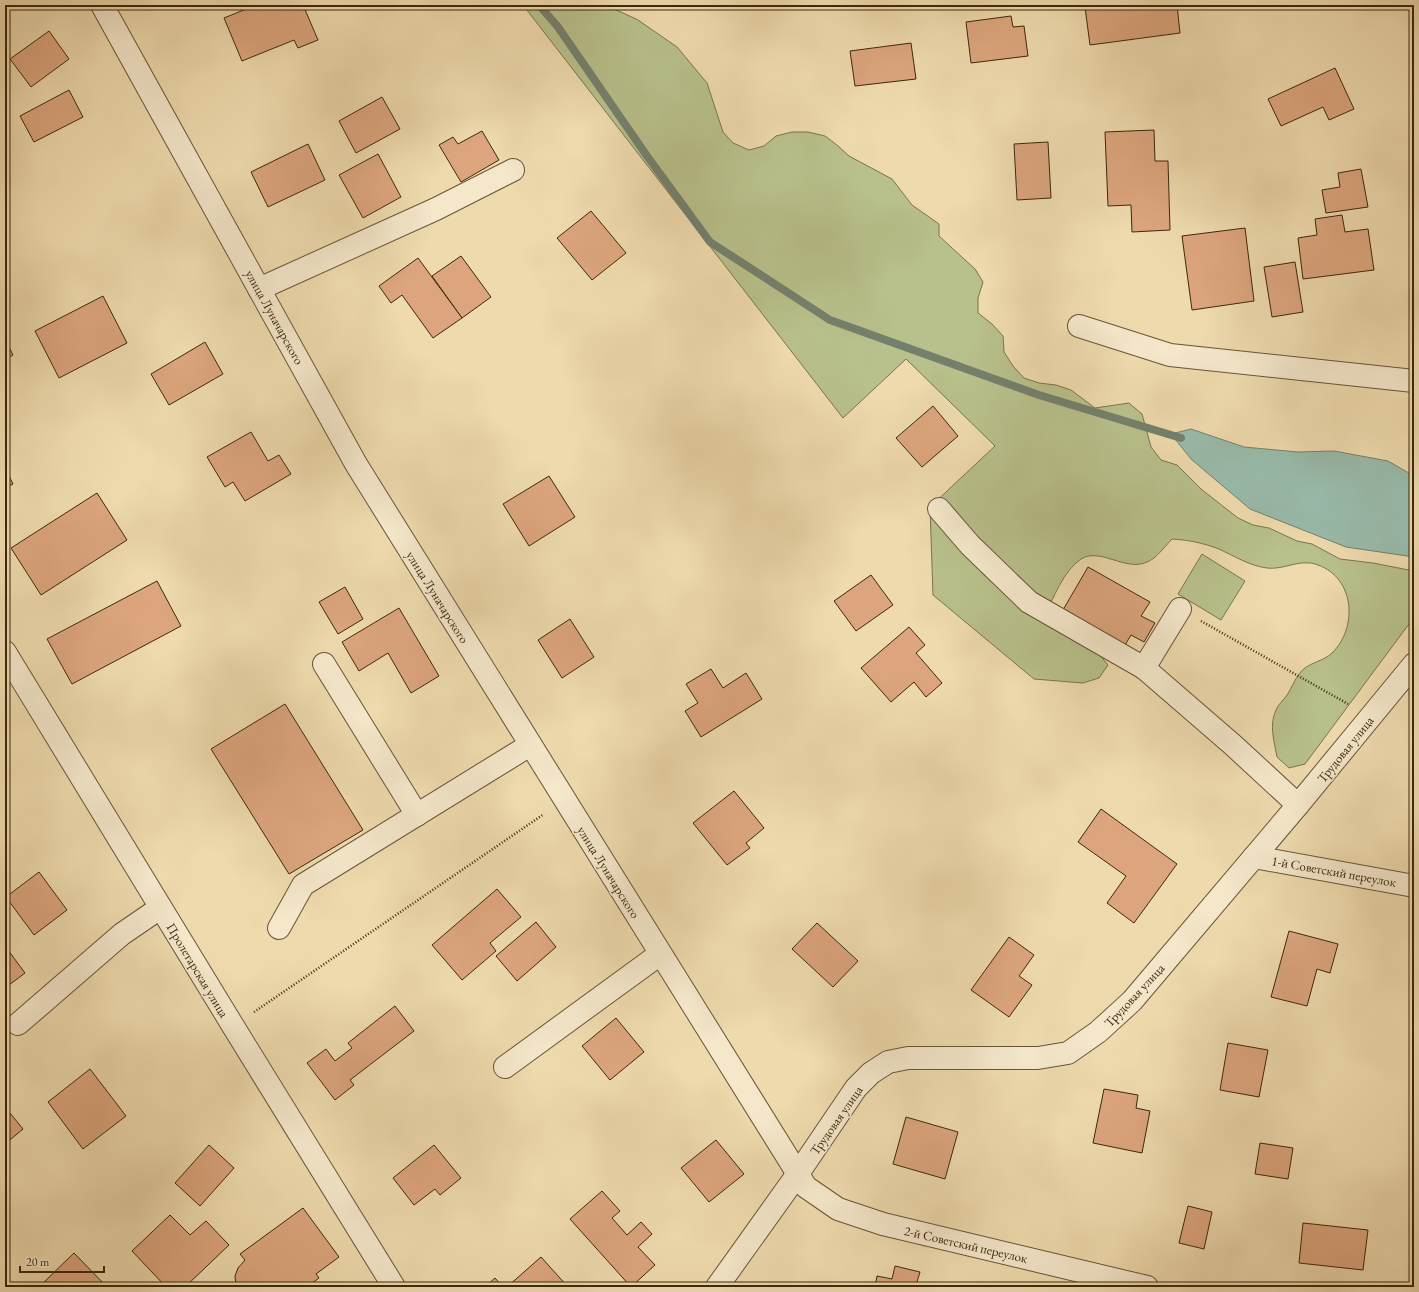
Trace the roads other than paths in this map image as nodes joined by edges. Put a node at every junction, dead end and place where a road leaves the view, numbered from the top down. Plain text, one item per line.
1 (102, 5) edge
2 (513, 170) dead end
3 (259, 289) junction
4 (1079, 326) dead end
5 (1414, 381) edge
6 (940, 509) dead end
7 (1180, 609) road end
8 (5, 652) edge
9 (324, 664) dead end
10 (1414, 664) edge
11 (1144, 668) junction
12 (530, 745) junction
13 (1298, 805) junction
14 (417, 815) junction
15 (1254, 857) junction
16 (1414, 886) edge
17 (160, 908) junction
18 (280, 928) dead end
19 (660, 954) junction
20 (18, 1024) dead end
21 (505, 1067) dead end
22 (797, 1175) junction
23 (394, 1287) edge
24 (717, 1287) edge
25 (1147, 1287) edge

1 - 3 street, улица Луначарского
2 - 3 street
3 - 12 street, улица Луначарского
4 - 5 street
6 - 11 street
7 - 11 street
8 - 17 street, Пролетарская улица
9 - 14 street
10 - 13 street, Трудовая улица
11 - 13 street
12 - 14 street
12 - 19 street, улица Луначарского
13 - 15 street, Трудовая улица
14 - 18 street
15 - 16 street, 1-й Советский переулок
15 - 22 street, Трудовая улица
17 - 20 street
17 - 23 street, Пролетарская улица
19 - 21 street
19 - 22 street, улица Луначарского
22 - 24 street, Трудовая улица
22 - 25 street, 2-й Советский переулок

